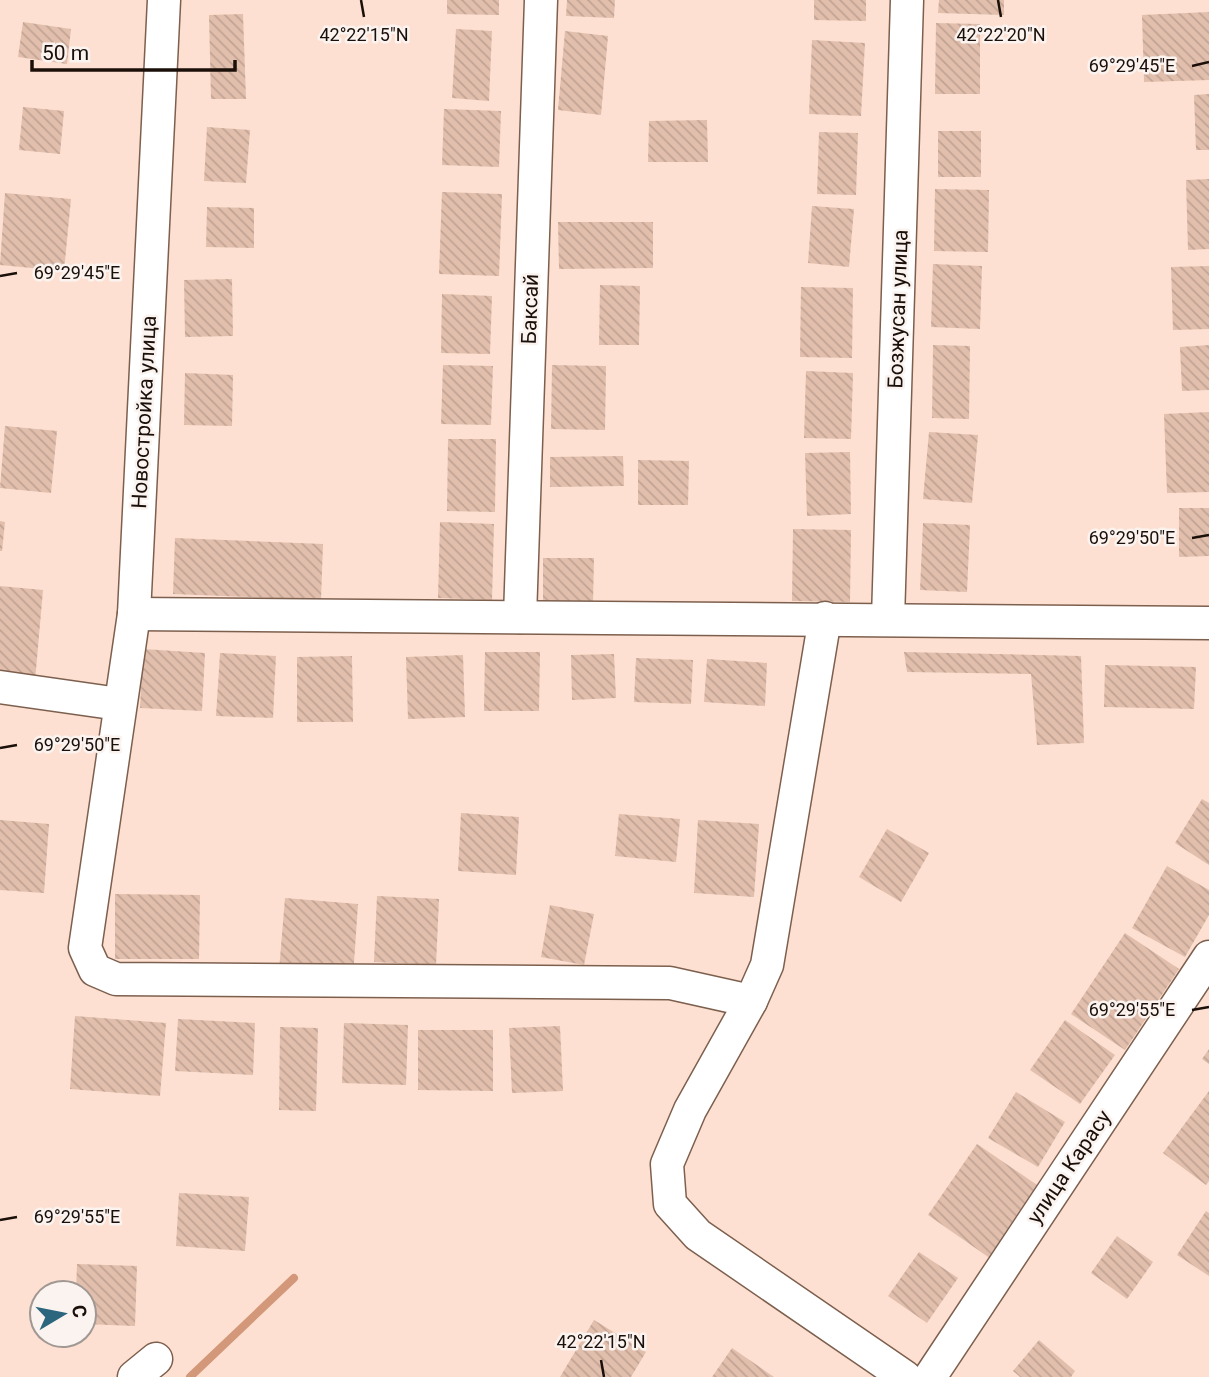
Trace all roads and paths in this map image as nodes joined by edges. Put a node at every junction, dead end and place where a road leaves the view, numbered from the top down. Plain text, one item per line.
1 (164, 0) edge
2 (541, 0) edge
3 (907, 0) edge
4 (134, 614) junction
5 (520, 617) junction
6 (825, 618) junction
7 (888, 619) junction
8 (1209, 623) edge
9 (0, 687) edge
10 (119, 704) junction
11 (1209, 957) edge
12 (751, 1001) junction
13 (905, 1377) edge
14 (930, 1377) edge

1 - 4 street, Новостройка улица
2 - 5 street, Баксай
3 - 7 street, Бозжусан улица
4 - 5 street
4 - 10 street, Новостройка улица
5 - 6 street
6 - 7 street
6 - 12 street
7 - 8 street
9 - 10 street
10 - 12 street, Новостройка улица
11 - 14 street, улица Карасу
12 - 13 street

